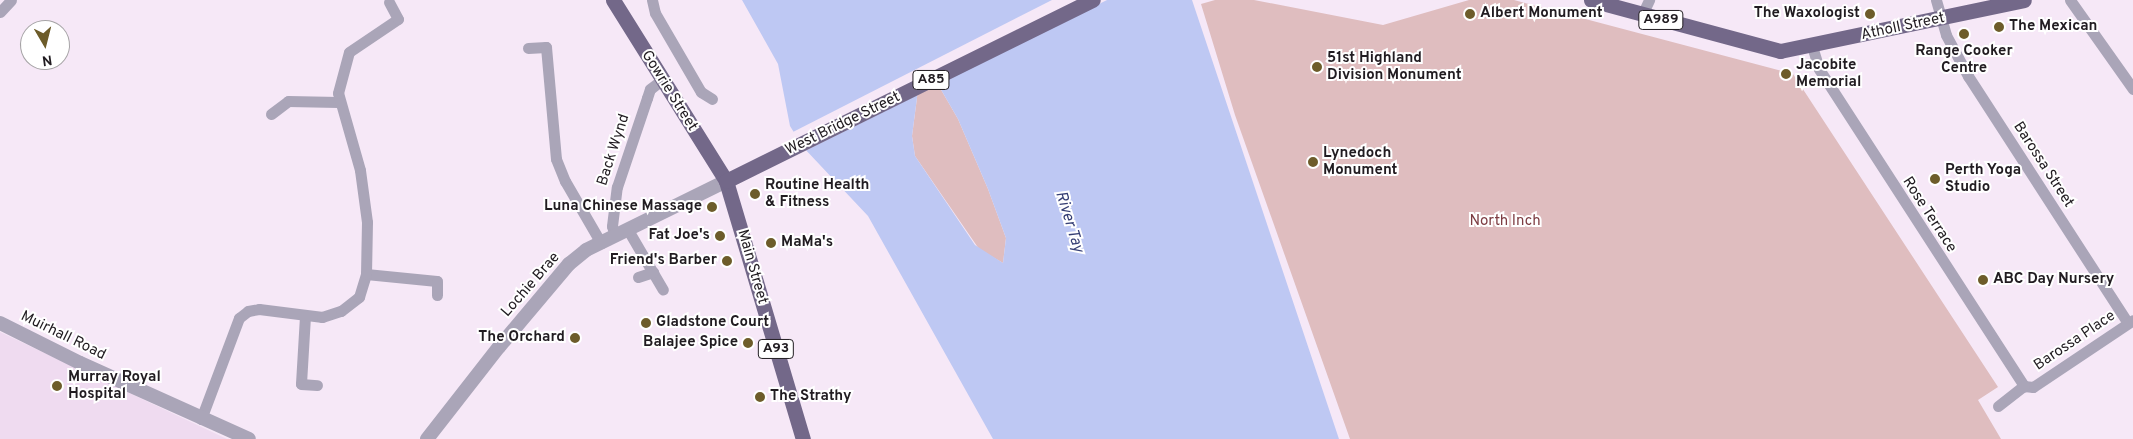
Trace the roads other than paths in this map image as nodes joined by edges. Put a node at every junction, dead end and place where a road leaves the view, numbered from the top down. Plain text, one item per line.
1 (11, 0) edge
2 (613, 0) edge
3 (652, 0) edge
4 (1093, 0) edge
5 (1591, 0) edge
6 (1649, 0) edge
7 (1936, 0) edge
8 (2024, 0) edge
9 (2070, 0) edge
10 (389, 2) dead end
11 (0, 12) edge
12 (1642, 15) junction
13 (1940, 18) junction
14 (1812, 46) junction
15 (528, 48) dead end
16 (662, 80) junction
17 (2133, 89) edge
18 (712, 99) dead end
19 (338, 102) junction
20 (271, 114) dead end
21 (726, 181) junction
22 (628, 230) junction
23 (615, 236) junction
24 (601, 242) junction
25 (653, 272) junction
26 (366, 274) junction
27 (638, 277) dead end
28 (664, 290) dead end
29 (437, 295) dead end
30 (305, 316) junction
31 (2131, 322) edge
32 (0, 323) edge
33 (317, 385) dead end
34 (2029, 387) junction
35 (1998, 406) dead end
36 (202, 418) junction
37 (249, 439) edge
38 (427, 439) edge
39 (803, 439) edge

1 - 11 street
2 - 16 main road, Gowrie Street
3 - 18 street
4 - 21 main road, West Bridge Street / A85
5 - 12 main road, A989
6 - 12 street
7 - 13 street, Barossa Street
8 - 13 main road, Atholl Street / A989
9 - 17 street
10 - 19 street
12 - 14 main road, A989
13 - 14 main road, Atholl Street / A989
13 - 31 street, Barossa Street
14 - 34 street, Rose Terrace
15 - 24 street
16 - 21 main road, Gowrie Street
16 - 23 street, Back Wynd
19 - 20 street
19 - 26 street
21 - 22 street, Lochie Brae
21 - 39 main road, Main Street / A93
22 - 23 street, Lochie Brae
22 - 25 street
23 - 24 street, Lochie Brae
24 - 38 street, Lochie Brae
25 - 27 street
25 - 28 street
26 - 29 street
26 - 30 street
30 - 33 street
30 - 36 street
31 - 34 street, Barossa Place
32 - 36 street, Muirhall Road
34 - 35 street, Barossa Place
36 - 37 street, Muirhall Road

